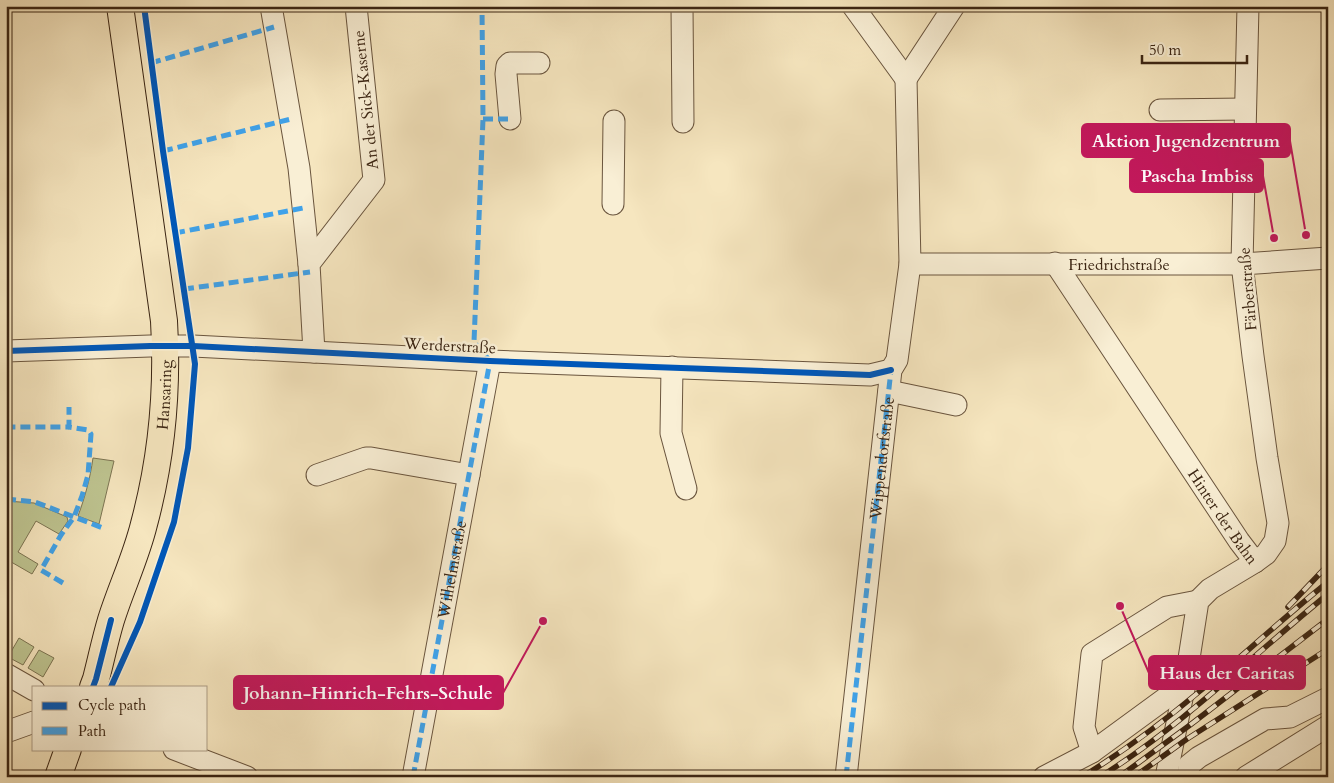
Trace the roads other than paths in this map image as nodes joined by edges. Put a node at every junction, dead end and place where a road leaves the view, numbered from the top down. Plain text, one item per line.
1 (120, 6) edge
2 (271, 6) edge
3 (356, 6) edge
4 (682, 6) edge
5 (853, 6) edge
6 (954, 6) edge
7 (1248, 6) edge
8 (539, 63) dead end
9 (906, 79) junction
10 (1245, 109) junction
11 (1160, 110) dead end
12 (510, 119) dead end
13 (614, 121) dead end
14 (683, 122) dead end
15 (613, 204) dead end
16 (1328, 258) edge
17 (1055, 263) junction
18 (309, 264) junction
19 (910, 264) junction
20 (1242, 264) junction
21 (165, 346) junction
22 (6, 351) edge
23 (314, 352) junction
24 (490, 361) junction
25 (672, 367) junction
26 (890, 381) junction
27 (956, 405) dead end
28 (317, 474) dead end
29 (469, 475) junction
30 (686, 489) dead end
31 (1255, 562) junction
32 (1198, 601) junction
33 (6, 674) edge
34 (1185, 684) junction
35 (93, 686) edge
36 (32, 689) edge
37 (1328, 698) edge
38 (32, 723) edge
39 (1328, 726) edge
40 (6, 732) edge
41 (68, 750) edge
42 (177, 750) edge
43 (1092, 752) junction
44 (58, 777) edge
45 (248, 777) edge
46 (413, 777) edge
47 (846, 777) edge
48 (1044, 777) edge
49 (1166, 777) edge
50 (1188, 777) edge
51 (1246, 777) edge

1 - 21 main road, Hansaring
2 - 18 street
3 - 18 street, An der Sick-Kaserne
4 - 14 street
5 - 9 street
6 - 9 street
7 - 10 street, Färberstraße
8 - 12 street
9 - 19 street, Wippendorfstraße
10 - 11 street
10 - 20 street, Färberstraße
13 - 15 street
16 - 20 street, Friedrichstraße
17 - 19 street, Friedrichstraße
17 - 20 street, Friedrichstraße
17 - 31 street, Hinter der Bahn
18 - 23 street
19 - 26 street, Wippendorfstraße
20 - 31 street, Färberstraße
21 - 22 street, Werderstraße
21 - 23 street, Werderstraße
21 - 35 main road, Hansaring
23 - 24 street, Werderstraße
24 - 25 street, Werderstraße
24 - 29 street, Wilhelmstraße
25 - 26 street, Werderstraße
25 - 30 street
26 - 27 street
26 - 47 street, Wippendorfstraße
28 - 29 street
29 - 46 street, Wilhelmstraße
31 - 32 street, Hinter der Bahn
32 - 34 street
32 - 43 street
33 - 36 street
34 - 43 street
34 - 49 street
37 - 50 street
38 - 40 street
39 - 51 street
41 - 44 main road
42 - 45 street
43 - 48 street

